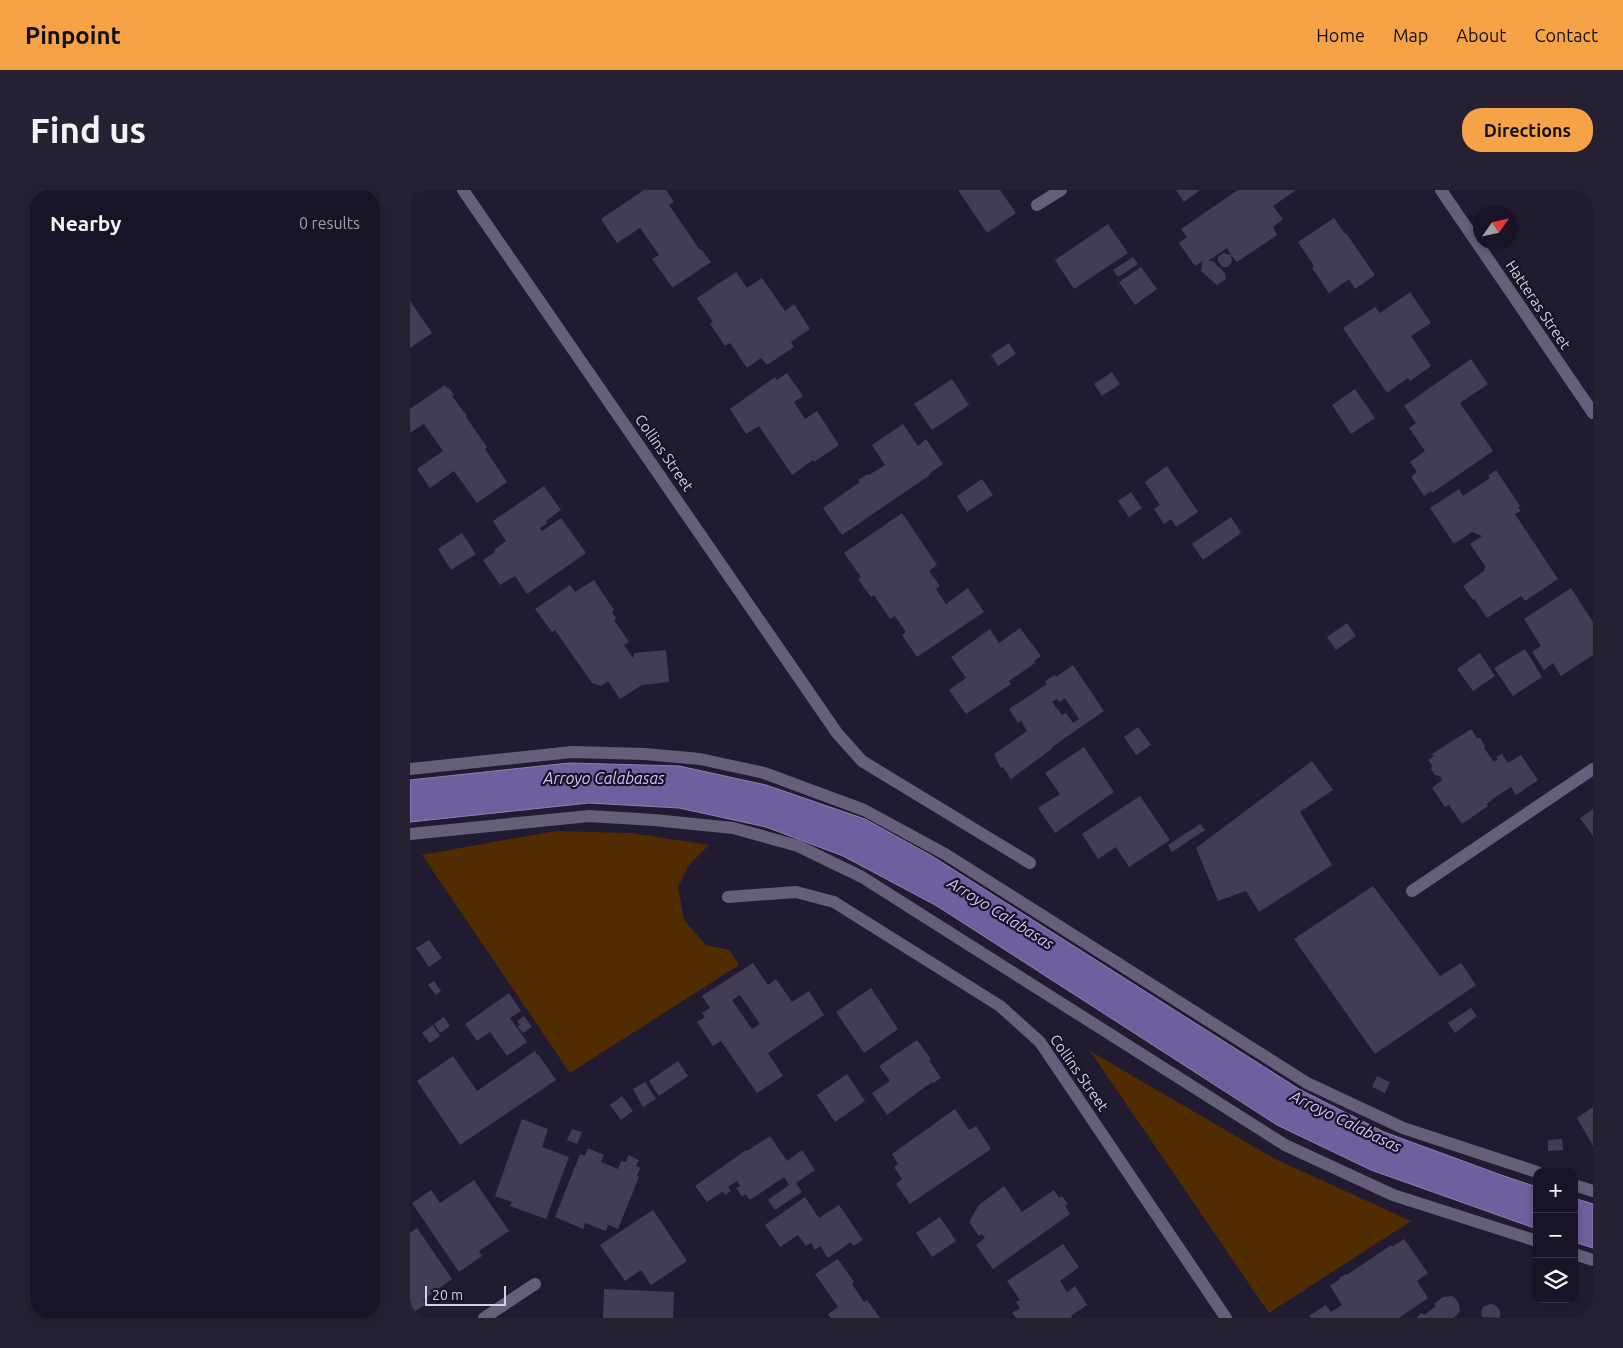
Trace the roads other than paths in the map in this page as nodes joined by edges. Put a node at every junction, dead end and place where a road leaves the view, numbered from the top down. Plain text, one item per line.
1 (464, 190) edge
2 (1061, 190) edge
3 (1440, 190) edge
4 (1037, 205) dead end
5 (1593, 413) edge
6 (410, 769) edge
7 (1593, 769) edge
8 (410, 834) edge
9 (1030, 863) dead end
10 (1412, 891) dead end
11 (728, 897) dead end
12 (1533, 1171) edge
13 (1578, 1186) edge
14 (1593, 1191) edge
15 (1533, 1240) edge
16 (1578, 1255) edge
17 (1593, 1260) edge
18 (535, 1284) dead end
19 (484, 1318) edge
20 (1226, 1318) edge

1 - 9 street, Collins Street
2 - 4 street
3 - 5 street, Hatteras Street
6 - 12 street
7 - 10 street
8 - 15 street
11 - 20 street, Collins Street
13 - 14 street
16 - 17 street
18 - 19 street

